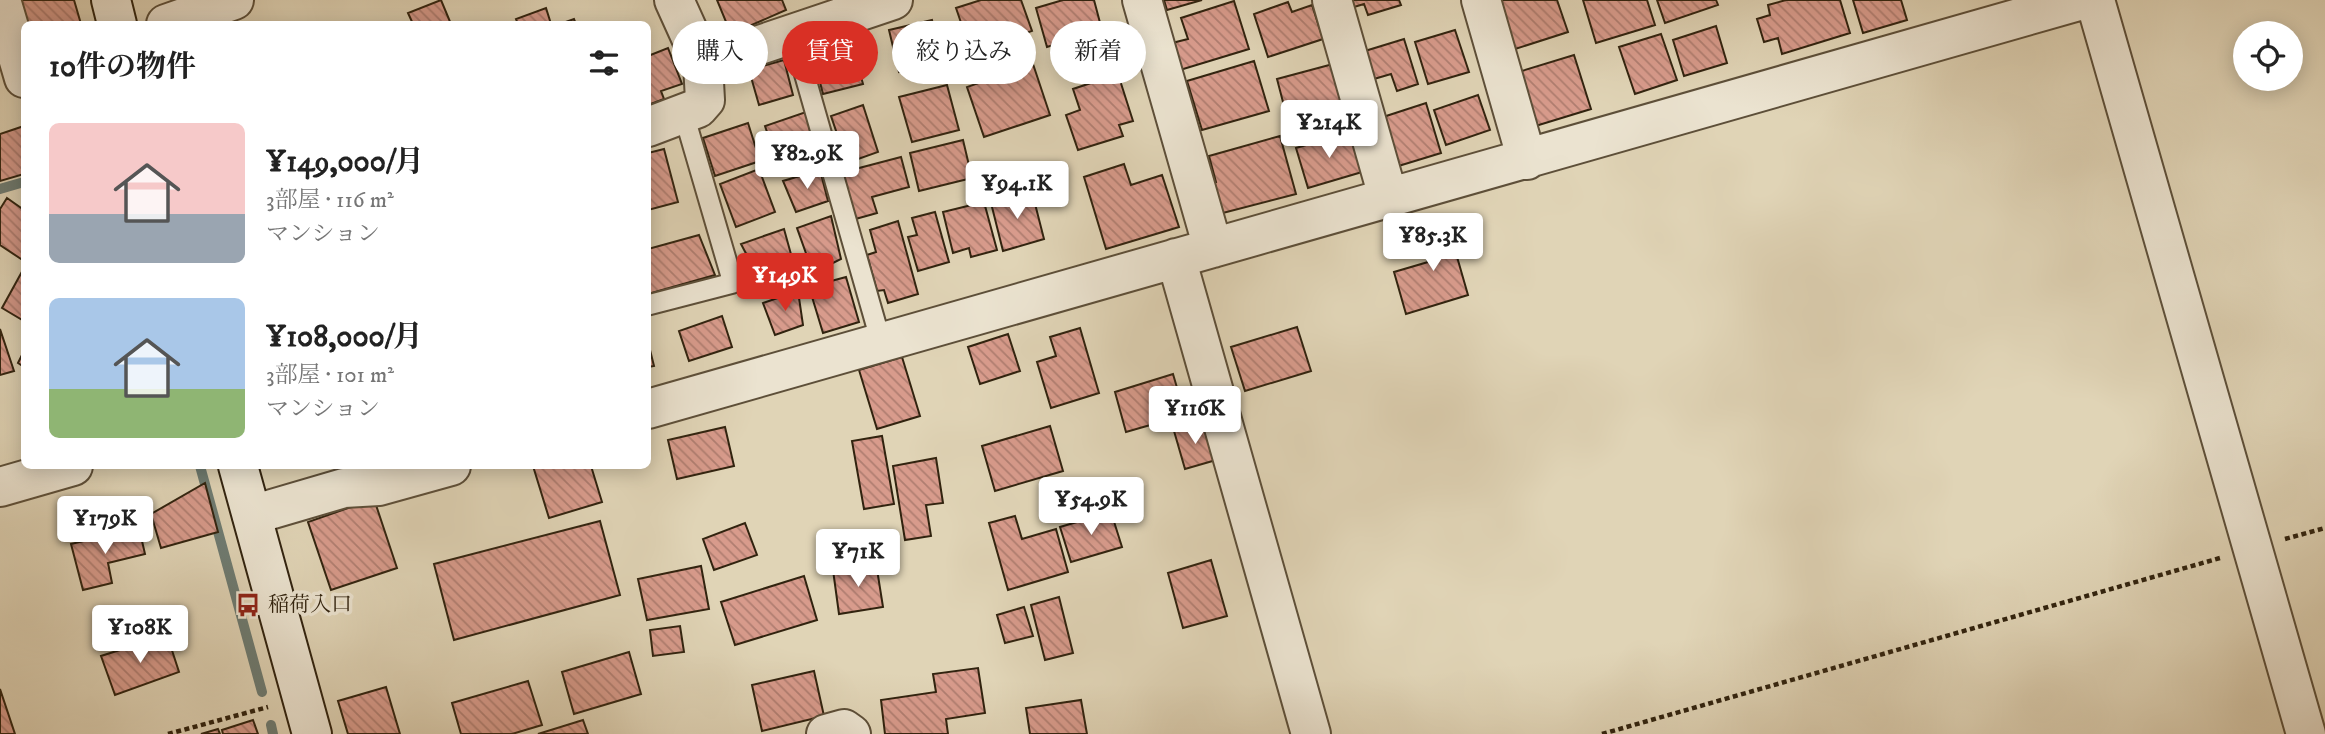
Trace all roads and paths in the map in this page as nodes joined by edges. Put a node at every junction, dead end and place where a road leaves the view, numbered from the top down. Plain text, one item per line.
1 (1, 0) edge
2 (111, 0) edge
3 (234, 0) edge
4 (674, 0) edge
5 (892, 0) edge
6 (1142, 0) edge
7 (1332, 0) edge
8 (1481, 0) edge
9 (2082, 0) edge
10 (2095, 0) edge
11 (116, 21) edge
12 (174, 21) edge
13 (684, 21) edge
14 (831, 21) edge
15 (21, 68) edge
16 (704, 84) edge
17 (807, 84) edge
18 (21, 85) edge
19 (0, 91) edge
20 (684, 115) junction
21 (651, 126) edge
22 (1527, 160) junction
23 (1389, 200) junction
24 (1213, 248) junction
25 (1176, 258) junction
26 (651, 304) edge
27 (880, 342) junction
28 (651, 408) edge
29 (63, 469) edge
30 (240, 469) edge
31 (440, 469) edge
32 (0, 487) edge
33 (252, 515) junction
34 (2253, 548) junction
35 (302, 697) junction
36 (168, 734) edge
37 (312, 734) edge
38 (826, 734) edge
39 (851, 734) edge
40 (1311, 734) edge
41 (1602, 734) edge
42 (2306, 734) edge

1 - 15 street
2 - 11 street
3 - 12 street
4 - 13 street
5 - 14 street
6 - 24 street
7 - 23 street
8 - 22 street
9 - 22 street
10 - 34 street
16 - 20 street
17 - 27 lane
18 - 19 street
20 - 21 street
20 - 26 lane
22 - 23 street
23 - 24 street
24 - 25 street
25 - 27 street
25 - 40 street
27 - 28 street
29 - 32 street
30 - 33 street
31 - 33 street
33 - 35 street
34 - 41 path
34 - 42 street
35 - 36 path
35 - 37 street
38 - 39 street

